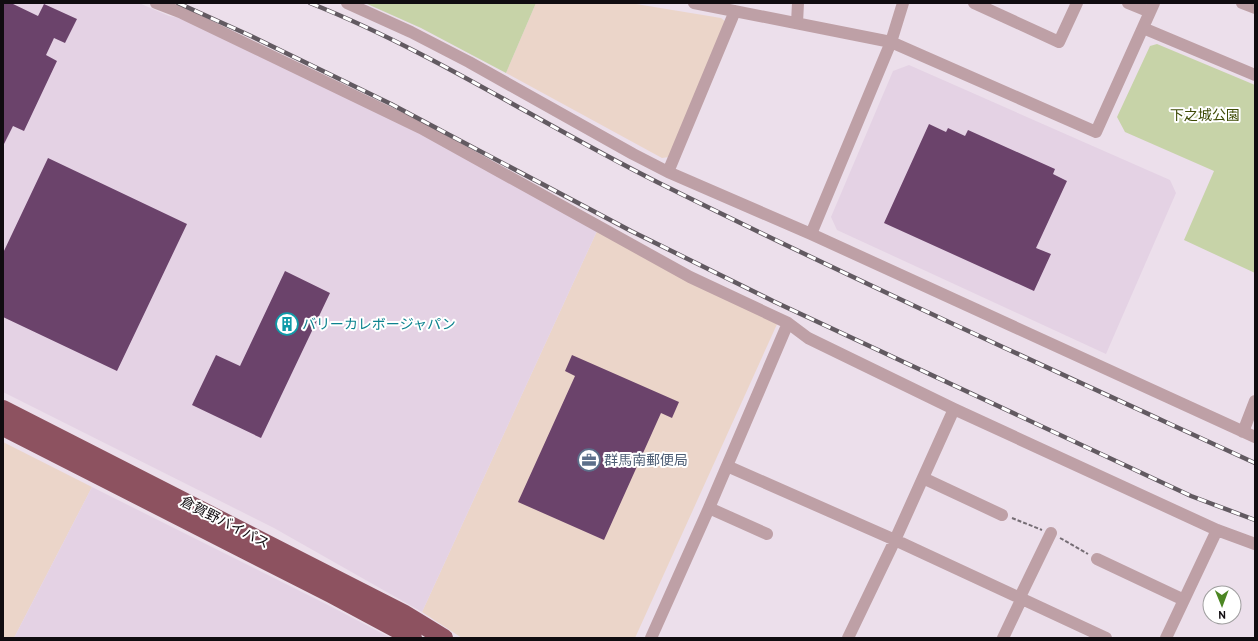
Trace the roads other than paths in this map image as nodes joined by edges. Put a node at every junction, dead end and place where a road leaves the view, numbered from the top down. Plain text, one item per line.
1 (156, 3) edge
2 (347, 3) edge
3 (694, 3) edge
4 (798, 3) edge
5 (903, 3) edge
6 (974, 3) edge
7 (1077, 3) edge
8 (1128, 3) edge
9 (1242, 3) edge
10 (1152, 8) edge
11 (1255, 8) edge
12 (735, 11) junction
13 (796, 23) junction
14 (1143, 28) junction
15 (891, 42) junction
16 (1255, 75) edge
17 (668, 172) junction
18 (812, 234) junction
19 (788, 323) junction
20 (1255, 401) edge
21 (3, 409) edge
22 (954, 409) junction
23 (3, 427) edge
24 (1243, 432) junction
25 (1255, 437) edge
26 (727, 466) junction
27 (923, 478) junction
28 (710, 508) junction
29 (1002, 514) dead end
30 (1217, 530) junction
31 (1050, 533) dead end
32 (767, 534) dead end
33 (895, 540) junction
34 (1255, 544) edge
35 (1097, 559) dead end
36 (1020, 599) junction
37 (1184, 600) junction
38 (413, 638) edge
39 (444, 638) edge
40 (652, 638) edge
41 (848, 638) edge
42 (1003, 638) edge
43 (1106, 638) edge
44 (1166, 638) edge

1 - 19 street
2 - 17 street
3 - 12 street
4 - 13 street
5 - 15 street
6 - 7 street
8 - 10 street
9 - 11 street
10 - 14 street
12 - 13 street
12 - 17 street
13 - 15 street
14 - 15 street
14 - 16 street
15 - 18 street
17 - 18 street
18 - 24 street
19 - 22 street
19 - 26 street
20 - 24 street
21 - 39 highway, 倉賀野バイパス
22 - 27 street
22 - 30 street
23 - 38 highway, 倉賀野バイパス
24 - 25 street
26 - 28 street
26 - 33 street
27 - 29 street
27 - 33 street
28 - 32 street
28 - 40 street
30 - 34 street
30 - 37 street
31 - 36 street
33 - 36 street
33 - 41 street
35 - 37 street
36 - 42 street
36 - 43 street
37 - 44 street

